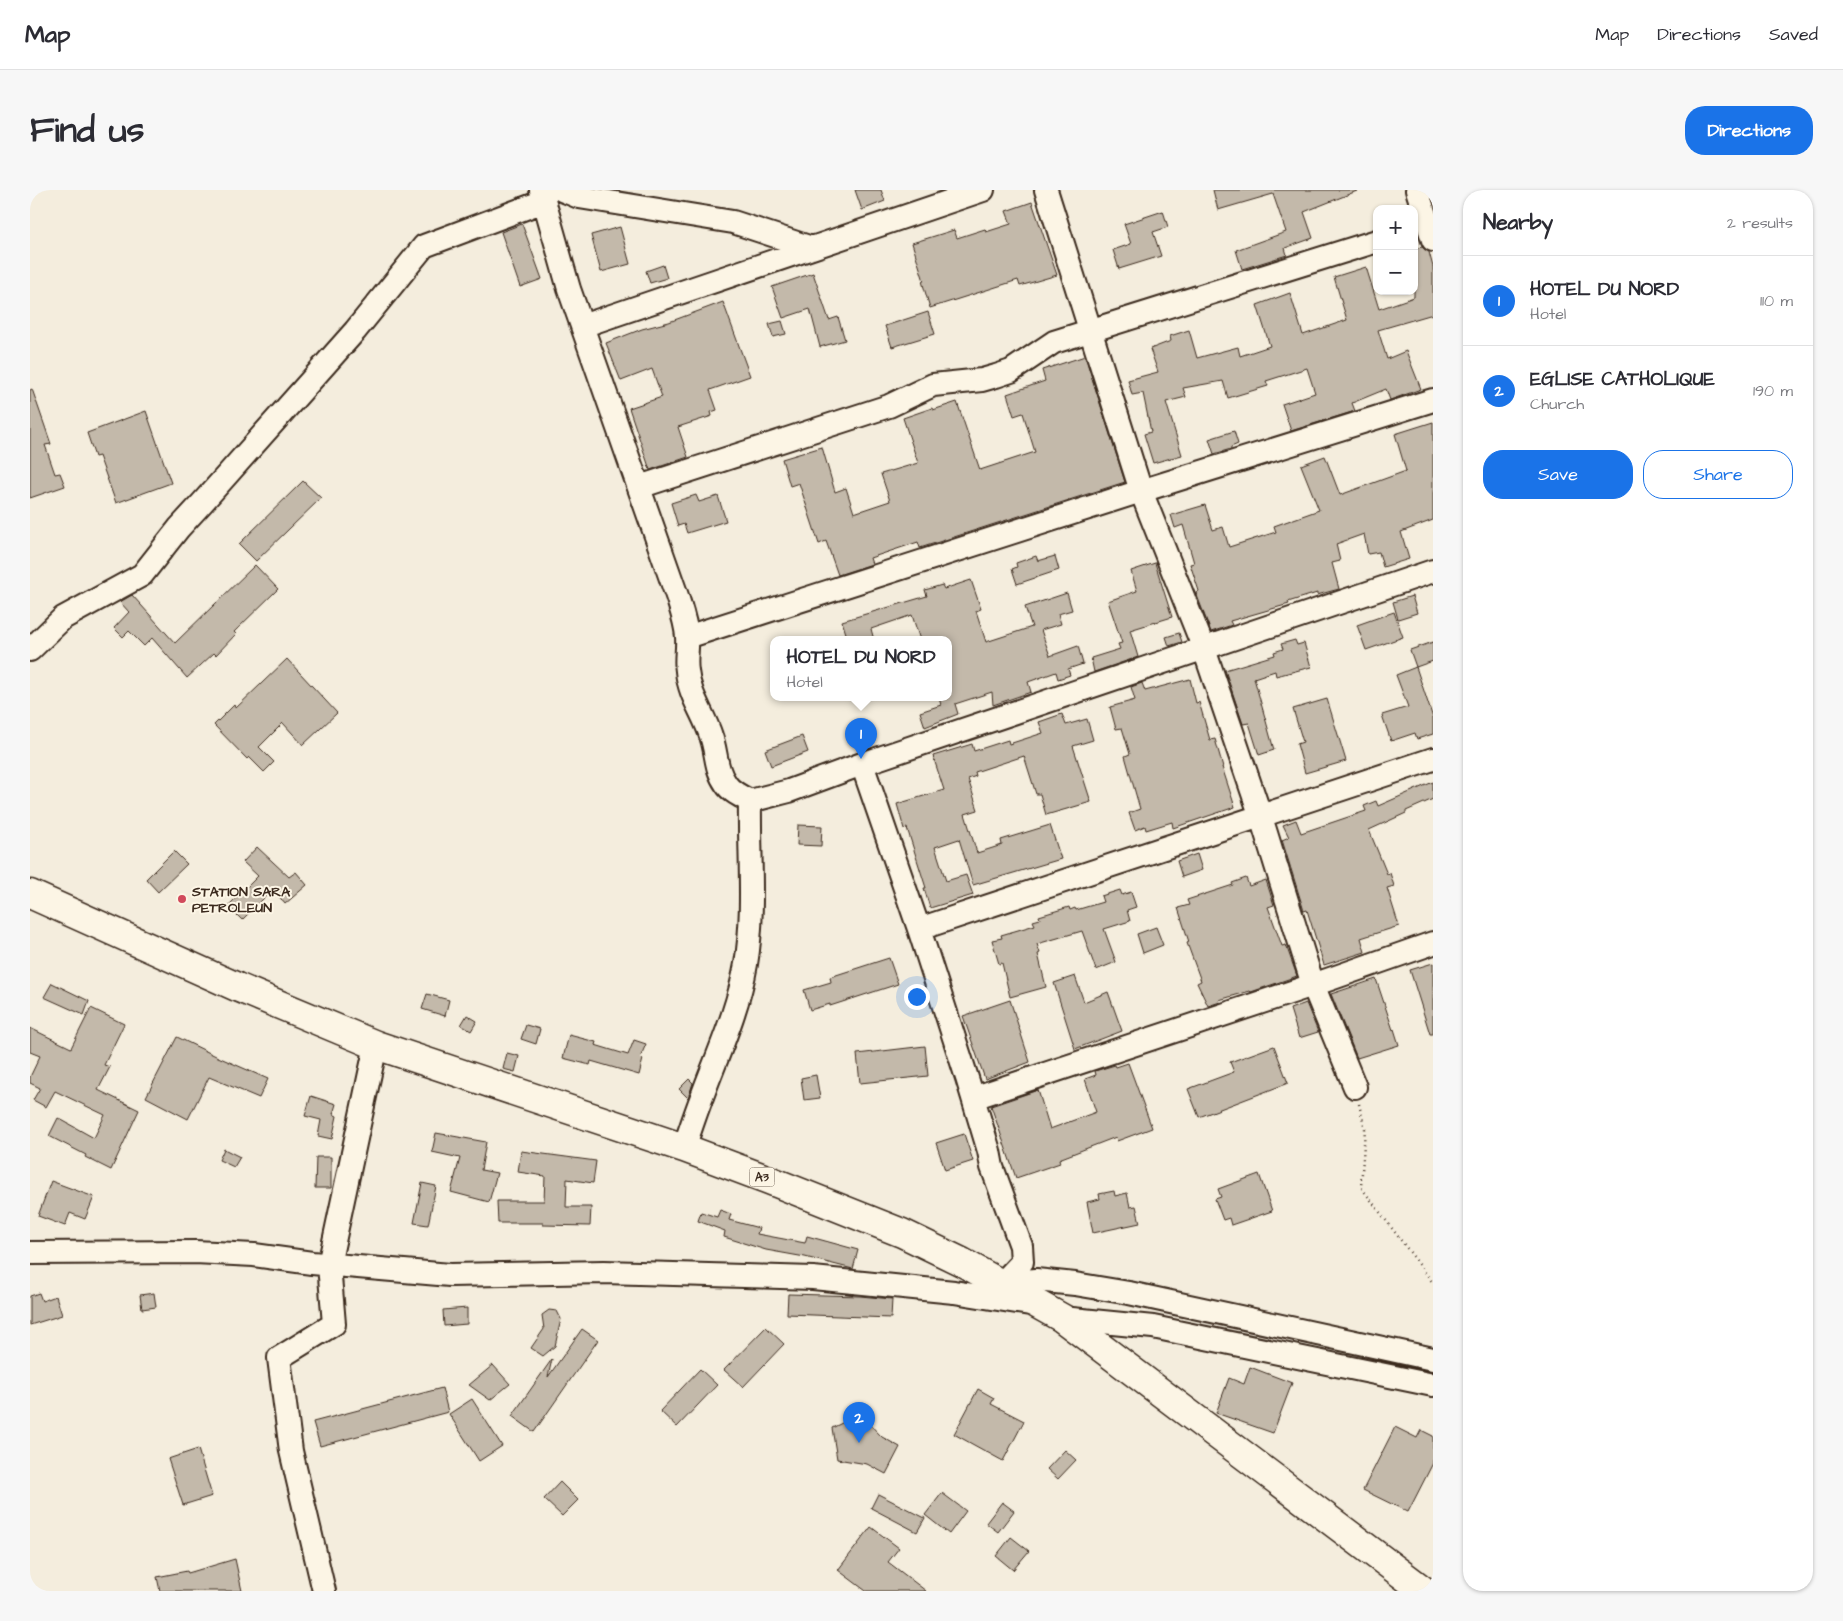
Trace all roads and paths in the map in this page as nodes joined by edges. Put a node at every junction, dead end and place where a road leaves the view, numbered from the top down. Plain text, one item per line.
1 (983, 190) edge
2 (1046, 190) edge
3 (1416, 190) edge
4 (549, 194) edge
5 (1425, 231) edge
6 (1373, 242) edge
7 (812, 248) junction
8 (582, 326) junction
9 (1090, 330) junction
10 (1433, 400) edge
11 (639, 487) junction
12 (1141, 491) junction
13 (1433, 572) edge
14 (687, 637) junction
15 (1204, 648) junction
16 (30, 650) edge
17 (1433, 759) edge
18 (862, 764) junction
19 (750, 801) junction
20 (1261, 817) junction
21 (30, 894) edge
22 (919, 930) junction
23 (1433, 943) edge
24 (1313, 985) junction
25 (376, 1045) junction
26 (1355, 1087) joint
27 (973, 1098) junction
28 (684, 1148) junction
29 (30, 1253) edge
30 (329, 1265) junction
31 (1002, 1283) junction
32 (1433, 1283) edge
33 (1038, 1305) junction
34 (1062, 1318) junction
35 (1433, 1359) edge
36 (1433, 1385) edge
37 (324, 1591) edge
38 (1424, 1591) edge

1 - 7 street
2 - 9 street
3 - 5 street
4 - 7 street
4 - 8 street
4 - 16 street
6 - 9 street
7 - 8 street
8 - 11 street
9 - 11 street
9 - 12 street
10 - 12 street
11 - 14 street
12 - 14 street
12 - 15 street
13 - 15 street
14 - 19 street
15 - 18 street
15 - 20 street
17 - 20 street
18 - 19 street
18 - 22 street
19 - 28 street
20 - 22 street
20 - 24 street
21 - 25 highway, A3
22 - 27 street
23 - 24 street
24 - 26 street
24 - 27 street
25 - 28 highway, A3
25 - 30 street
26 - 32 path
27 - 31 street
28 - 31 highway, A3
29 - 30 street
30 - 33 street
30 - 37 street
31 - 33 highway, A3
31 - 35 street
33 - 34 highway, A3
34 - 36 street
34 - 38 highway, A3

